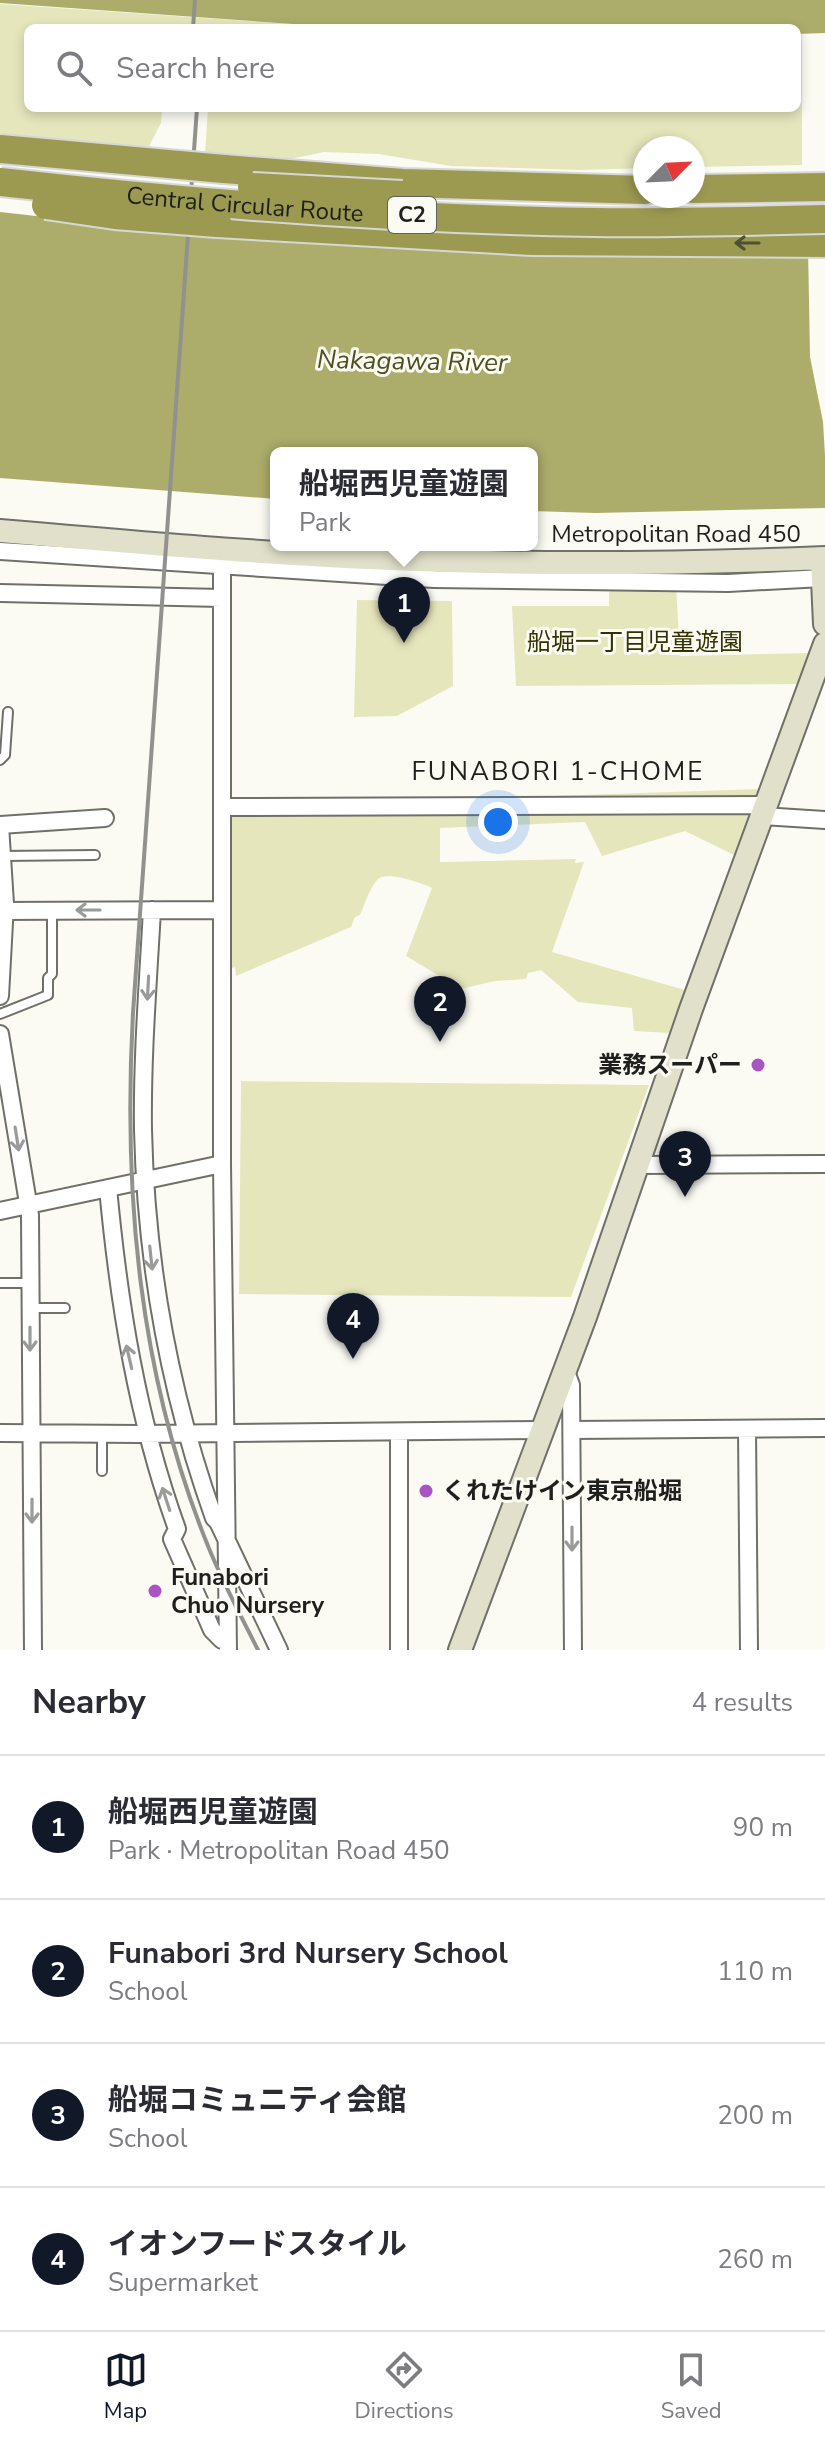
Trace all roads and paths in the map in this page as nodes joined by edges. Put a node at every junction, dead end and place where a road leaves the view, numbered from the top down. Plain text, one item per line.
1 (0, 149) edge
2 (0, 164) edge
3 (0, 182) edge
4 (825, 187) edge
5 (705, 189) edge
6 (633, 190) edge
7 (0, 199) edge
8 (825, 201) edge
9 (825, 219) edge
10 (825, 243) edge
11 (0, 531) edge
12 (0, 551) edge
13 (270, 551) edge
14 (275, 551) edge
15 (823, 565) edge
16 (222, 567) junction
17 (0, 593) edge
18 (221, 598) junction
19 (825, 624) edge
20 (823, 660) edge
21 (8, 712) dead end
22 (0, 760) edge
23 (222, 807) junction
24 (764, 811) junction
25 (105, 818) dead end
26 (825, 820) edge
27 (0, 825) edge
28 (95, 855) dead end
29 (2, 856) junction
30 (152, 910) junction
31 (222, 910) junction
32 (2, 911) edge
33 (52, 911) junction
34 (0, 996) edge
35 (0, 1014) edge
36 (0, 1034) edge
37 (222, 1164) junction
38 (825, 1164) edge
39 (639, 1165) junction
40 (145, 1180) junction
41 (108, 1188) junction
42 (28, 1205) junction
43 (0, 1211) edge
44 (0, 1283) edge
45 (30, 1283) junction
46 (30, 1308) junction
47 (65, 1308) dead end
48 (565, 1369) junction
49 (825, 1428) edge
50 (542, 1430) junction
51 (572, 1430) junction
52 (747, 1430) junction
53 (399, 1432) junction
54 (0, 1433) edge
55 (31, 1433) junction
56 (147, 1433) junction
57 (185, 1433) junction
58 (224, 1433) junction
59 (102, 1434) junction
60 (102, 1471) dead end
61 (227, 1539) junction
62 (228, 1645) edge
63 (33, 1650) edge
64 (279, 1650) edge
65 (399, 1650) edge
66 (460, 1650) edge
67 (573, 1650) edge
68 (749, 1650) edge

1 - 6 highway, bridge
2 - 8 highway, Central Circular Route / C2, bridge
3 - 9 highway, Central Circular Route / C2, bridge
4 - 5 highway
10 -> 7 highway, bridge
11 - 13 street, Metropolitan Road 450
12 - 16 street
14 - 15 street, Metropolitan Road 450
15 - 16 street
15 - 19 street
16 - 18 street
17 - 18 street
18 - 23 street
20 - 24 street
21 - 22 lane
23 - 24 street
23 - 31 street
24 - 26 street
24 - 39 street
25 - 27 street
27 - 29 street
28 - 29 lane
29 - 32 street
30 - 31 street
30 -> 33 street
30 -> 40 street
31 - 37 street
32 - 33 street
32 - 34 street
33 - 35 lane
36 -> 42 street
37 - 40 street
37 - 58 street
38 - 39 street
39 - 48 street
40 - 41 street
40 -> 57 street
41 - 42 street
56 -> 41 street
42 - 43 street
42 - 45 street
44 - 45 lane
45 - 46 street
46 - 47 lane
46 -> 55 street
48 - 50 street
48 - 51 street
49 - 52 street
50 - 53 street
50 - 66 street
51 - 52 street
51 -> 67 street
52 - 68 street
53 - 58 street
53 - 65 street
54 - 55 street
55 - 59 street
55 -> 63 street
56 - 57 street
56 - 59 street
62 -> 56 street
57 - 58 street
57 - 61 street
58 - 61 street
59 - 60 lane
61 - 62 street
61 - 64 street

